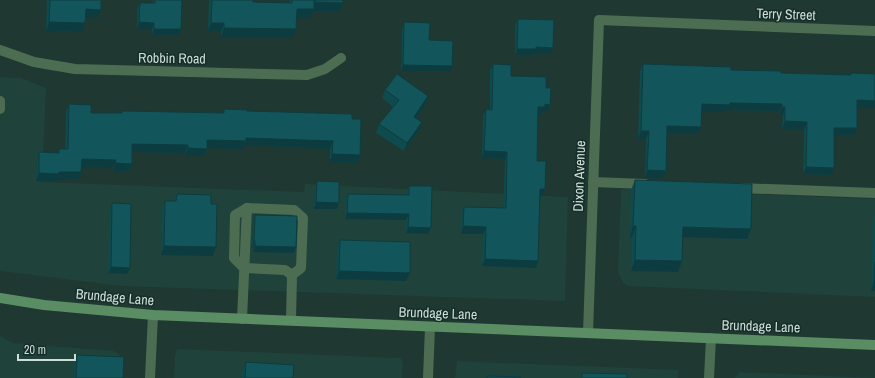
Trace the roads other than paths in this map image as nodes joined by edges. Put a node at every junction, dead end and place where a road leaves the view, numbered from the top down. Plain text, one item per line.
1 (599, 20) joint
2 (875, 31) edge
3 (0, 50) edge
4 (341, 58) dead end
5 (0, 101) edge
6 (0, 109) edge
7 (593, 182) junction
8 (656, 184) edge
9 (726, 187) edge
10 (875, 193) edge
11 (244, 268) junction
12 (292, 275) junction
13 (0, 298) edge
14 (153, 315) junction
15 (242, 319) junction
16 (291, 320) junction
17 (430, 327) junction
18 (588, 333) junction
19 (711, 338) junction
20 (875, 345) edge
21 (150, 378) edge
22 (428, 378) edge
23 (709, 378) edge

1 - 2 street, Terry Street
1 - 7 street, Dixon Avenue
3 - 4 street, Robbin Road
5 - 6 street
7 - 8 street
7 - 18 street, Dixon Avenue
9 - 10 street
11 - 12 street
11 - 12 street
11 - 15 street
12 - 16 street
13 - 14 main road, Brundage Lane
14 - 15 main road, Brundage Lane
14 - 21 street
15 - 16 main road, Brundage Lane
16 - 17 main road, Brundage Lane
17 - 18 main road, Brundage Lane
17 - 22 street
18 - 19 main road, Brundage Lane
19 - 20 main road, Brundage Lane
19 - 23 street

